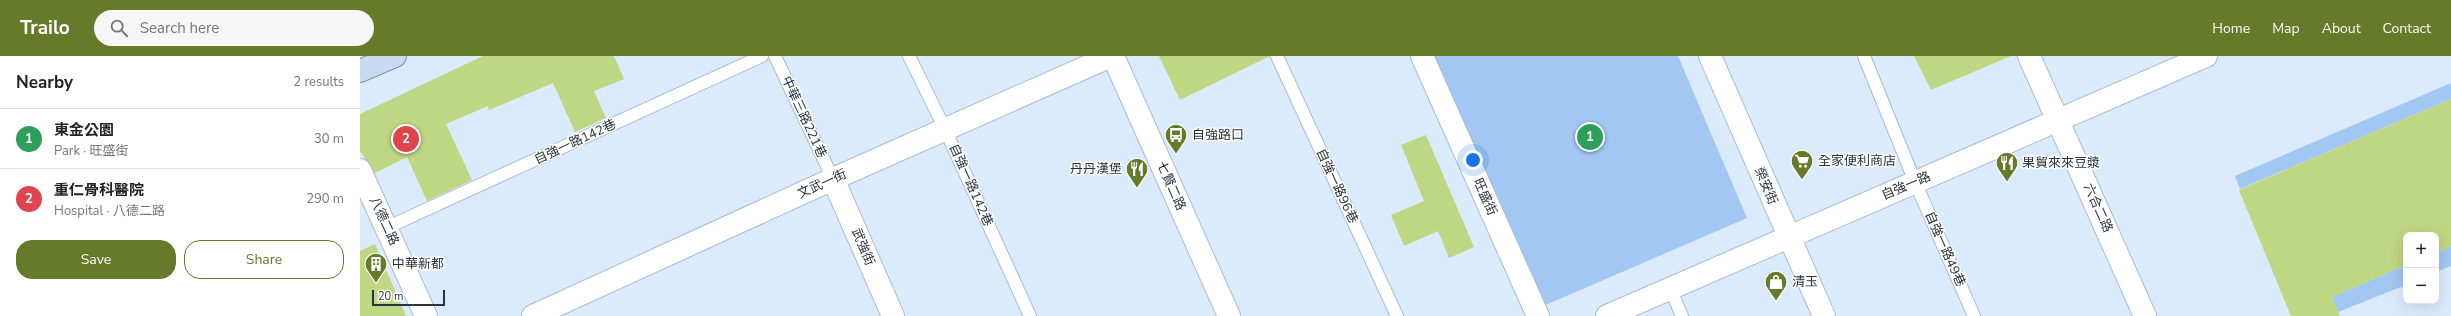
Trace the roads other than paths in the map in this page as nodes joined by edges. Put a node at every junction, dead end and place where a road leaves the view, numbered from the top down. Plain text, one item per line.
1 (395, 56) edge
2 (762, 56) edge
3 (775, 56) edge
4 (909, 56) edge
5 (1112, 56) edge
6 (1277, 56) edge
7 (1422, 56) edge
8 (1710, 56) edge
9 (1864, 56) edge
10 (2029, 56) edge
11 (2196, 58) edge
12 (360, 72) edge
13 (2058, 120) junction
14 (945, 129) junction
15 (360, 170) edge
16 (833, 179) junction
17 (1915, 182) junction
18 (388, 227) junction
19 (1788, 237) junction
20 (1670, 288) junction
21 (426, 316) edge
22 (533, 316) edge
23 (893, 316) edge
24 (1030, 316) edge
25 (1229, 316) edge
26 (1397, 316) edge
27 (1538, 316) edge
28 (1607, 316) edge
29 (1682, 316) edge
30 (1824, 316) edge
31 (1974, 316) edge
32 (2145, 316) edge

1 - 12 main road
2 - 18 lane, 自強一路142巷
3 - 16 lane, 中華三路221巷
4 - 14 lane, 自強一路142巷
5 - 14 street, 文武一街
5 - 25 street, 七賢二路
6 - 26 lane, 自強一路96巷
7 - 27 street, 旺盛街
8 - 19 street, 榮安街
9 - 17 lane, 自強一路49巷
10 - 13 street, 六合二路
11 - 13 street, 自強一路
13 - 17 street, 自強一路
13 - 32 street, 六合二路
14 - 16 street, 文武一街
14 - 24 lane, 自強一路142巷
15 - 18 street, 八德二路
16 - 22 street, 文武一街
16 - 23 street, 武強街
17 - 19 street, 自強一路
17 - 31 lane, 自強一路49巷
18 - 21 street, 八德二路
19 - 20 street, 自強一路
19 - 30 street, 榮安街
20 - 28 street, 自強一路
20 - 29 lane

